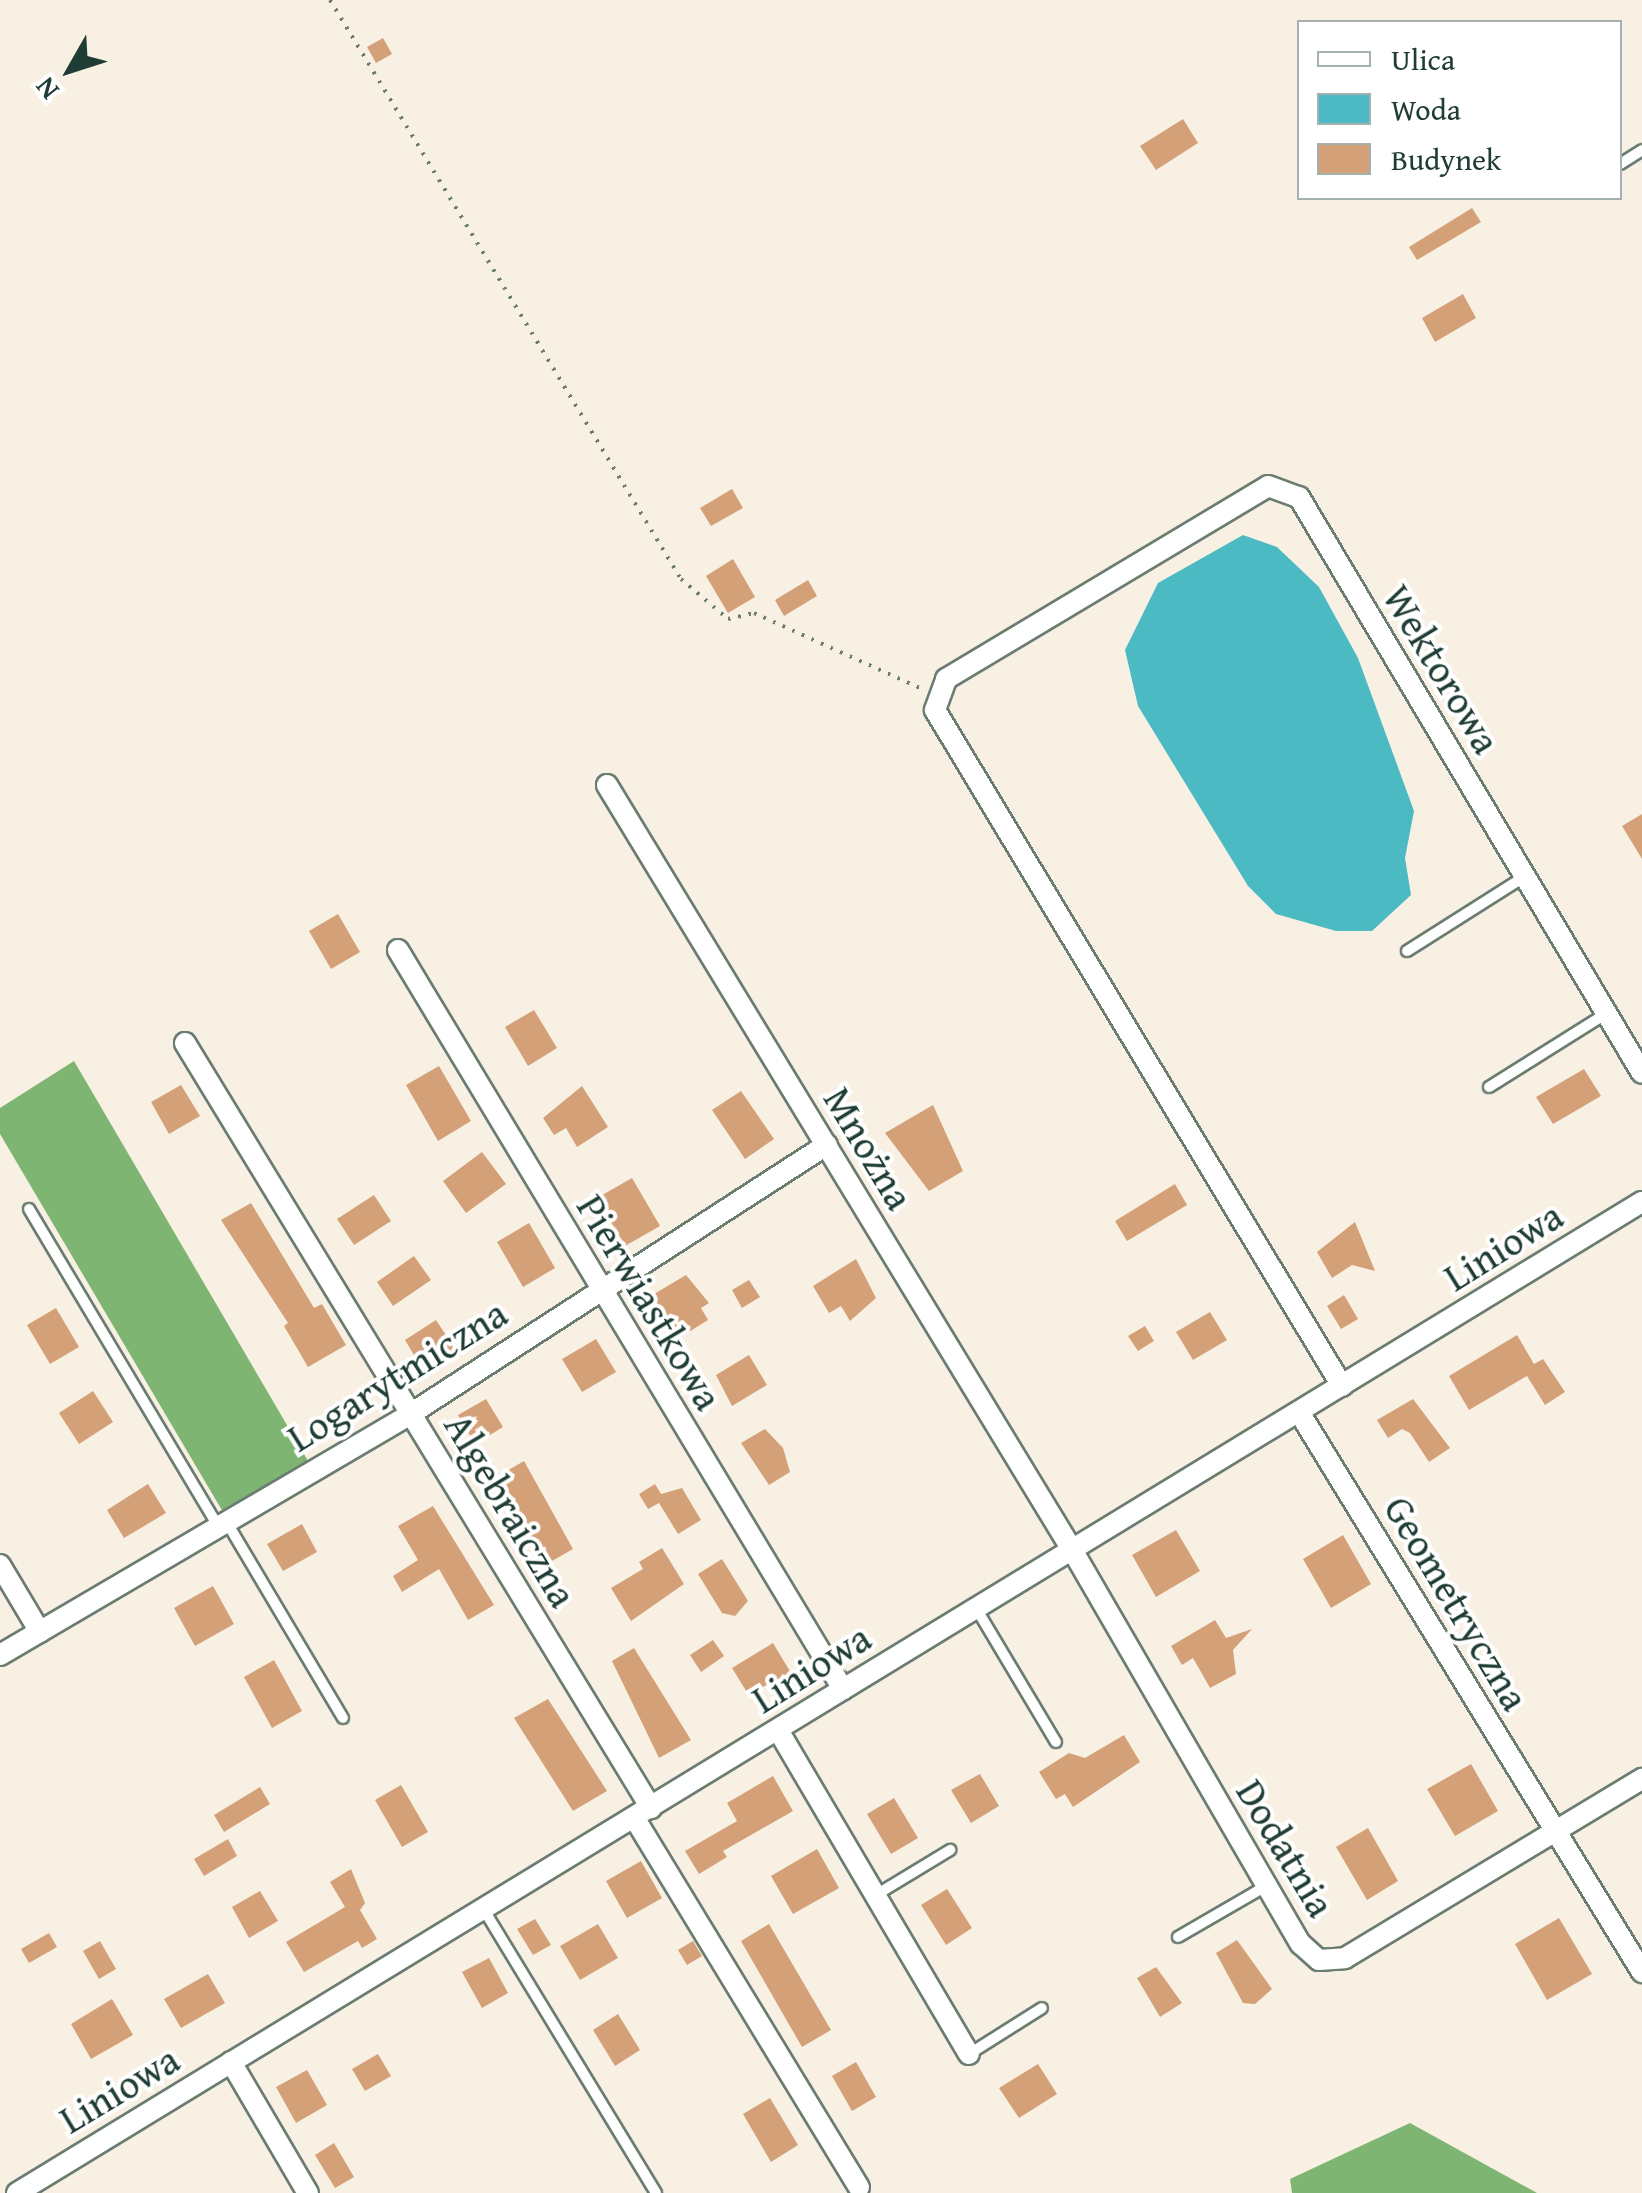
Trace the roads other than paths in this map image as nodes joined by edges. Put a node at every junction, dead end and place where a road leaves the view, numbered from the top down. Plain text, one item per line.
1 (607, 785) dead end
2 (1525, 876) junction
3 (398, 950) dead end
4 (1407, 952) dead end
5 (1607, 1014) junction
6 (185, 1043) dead end
7 (1642, 1073) edge
8 (1489, 1087) dead end
9 (827, 1146) junction
10 (1642, 1202) edge
11 (29, 1209) dead end
12 (600, 1288) junction
13 (1342, 1386) junction
14 (1299, 1412) junction
15 (412, 1414) junction
16 (222, 1524) junction
17 (1071, 1548) junction
18 (0, 1565) edge
19 (976, 1607) junction
20 (40, 1632) junction
21 (0, 1655) edge
22 (843, 1689) junction
23 (343, 1718) dead end
24 (778, 1730) junction
25 (1056, 1742) dead end
26 (1642, 1779) edge
27 (643, 1814) junction
28 (1555, 1831) junction
29 (950, 1850) dead end
30 (1266, 1886) junction
31 (876, 1896) junction
32 (484, 1910) junction
33 (1178, 1937) dead end
34 (1642, 1972) edge
35 (1042, 2008) dead end
36 (969, 2054) joint
37 (231, 2062) junction
38 (859, 2186) dead end
39 (16, 2193) edge
40 (308, 2193) edge
41 (656, 2193) edge

1 - 9 street, Mnożna
2 - 4 lane
2 - 5 street, Wektorowa
2 - 13 street, Wektorowa
3 - 12 street, Pierwiastkowa
5 - 7 street, Wektorowa
5 - 8 lane
6 - 15 street, Algebraiczna
9 - 12 street, Logarytmiczna
9 - 17 street, Mnożna
10 - 13 street, Liniowa
11 - 16 lane
12 - 15 street, Logarytmiczna
12 - 22 street, Pierwiastkowa
13 - 14 street, Liniowa
14 - 17 street, Liniowa
14 - 28 street, Geometryczna
15 - 16 street, Logarytmiczna
15 - 27 street, Algebraiczna
16 - 20 street, Logarytmiczna
16 - 23 lane
17 - 19 street, Liniowa
17 - 30 street, Dodatnia
18 - 20 street
19 - 22 street, Liniowa
19 - 25 lane
20 - 21 street, Logarytmiczna
22 - 24 street, Liniowa
24 - 27 street, Liniowa
24 - 31 street
26 - 28 street, Dodatnia
27 - 32 street, Liniowa
27 - 38 street, Algebraiczna
28 - 30 street, Dodatnia
28 - 34 street, Geometryczna
29 - 31 lane
30 - 33 lane
31 - 36 street
32 - 37 street, Liniowa
32 - 41 lane
35 - 36 lane
37 - 39 street, Liniowa
37 - 40 street

